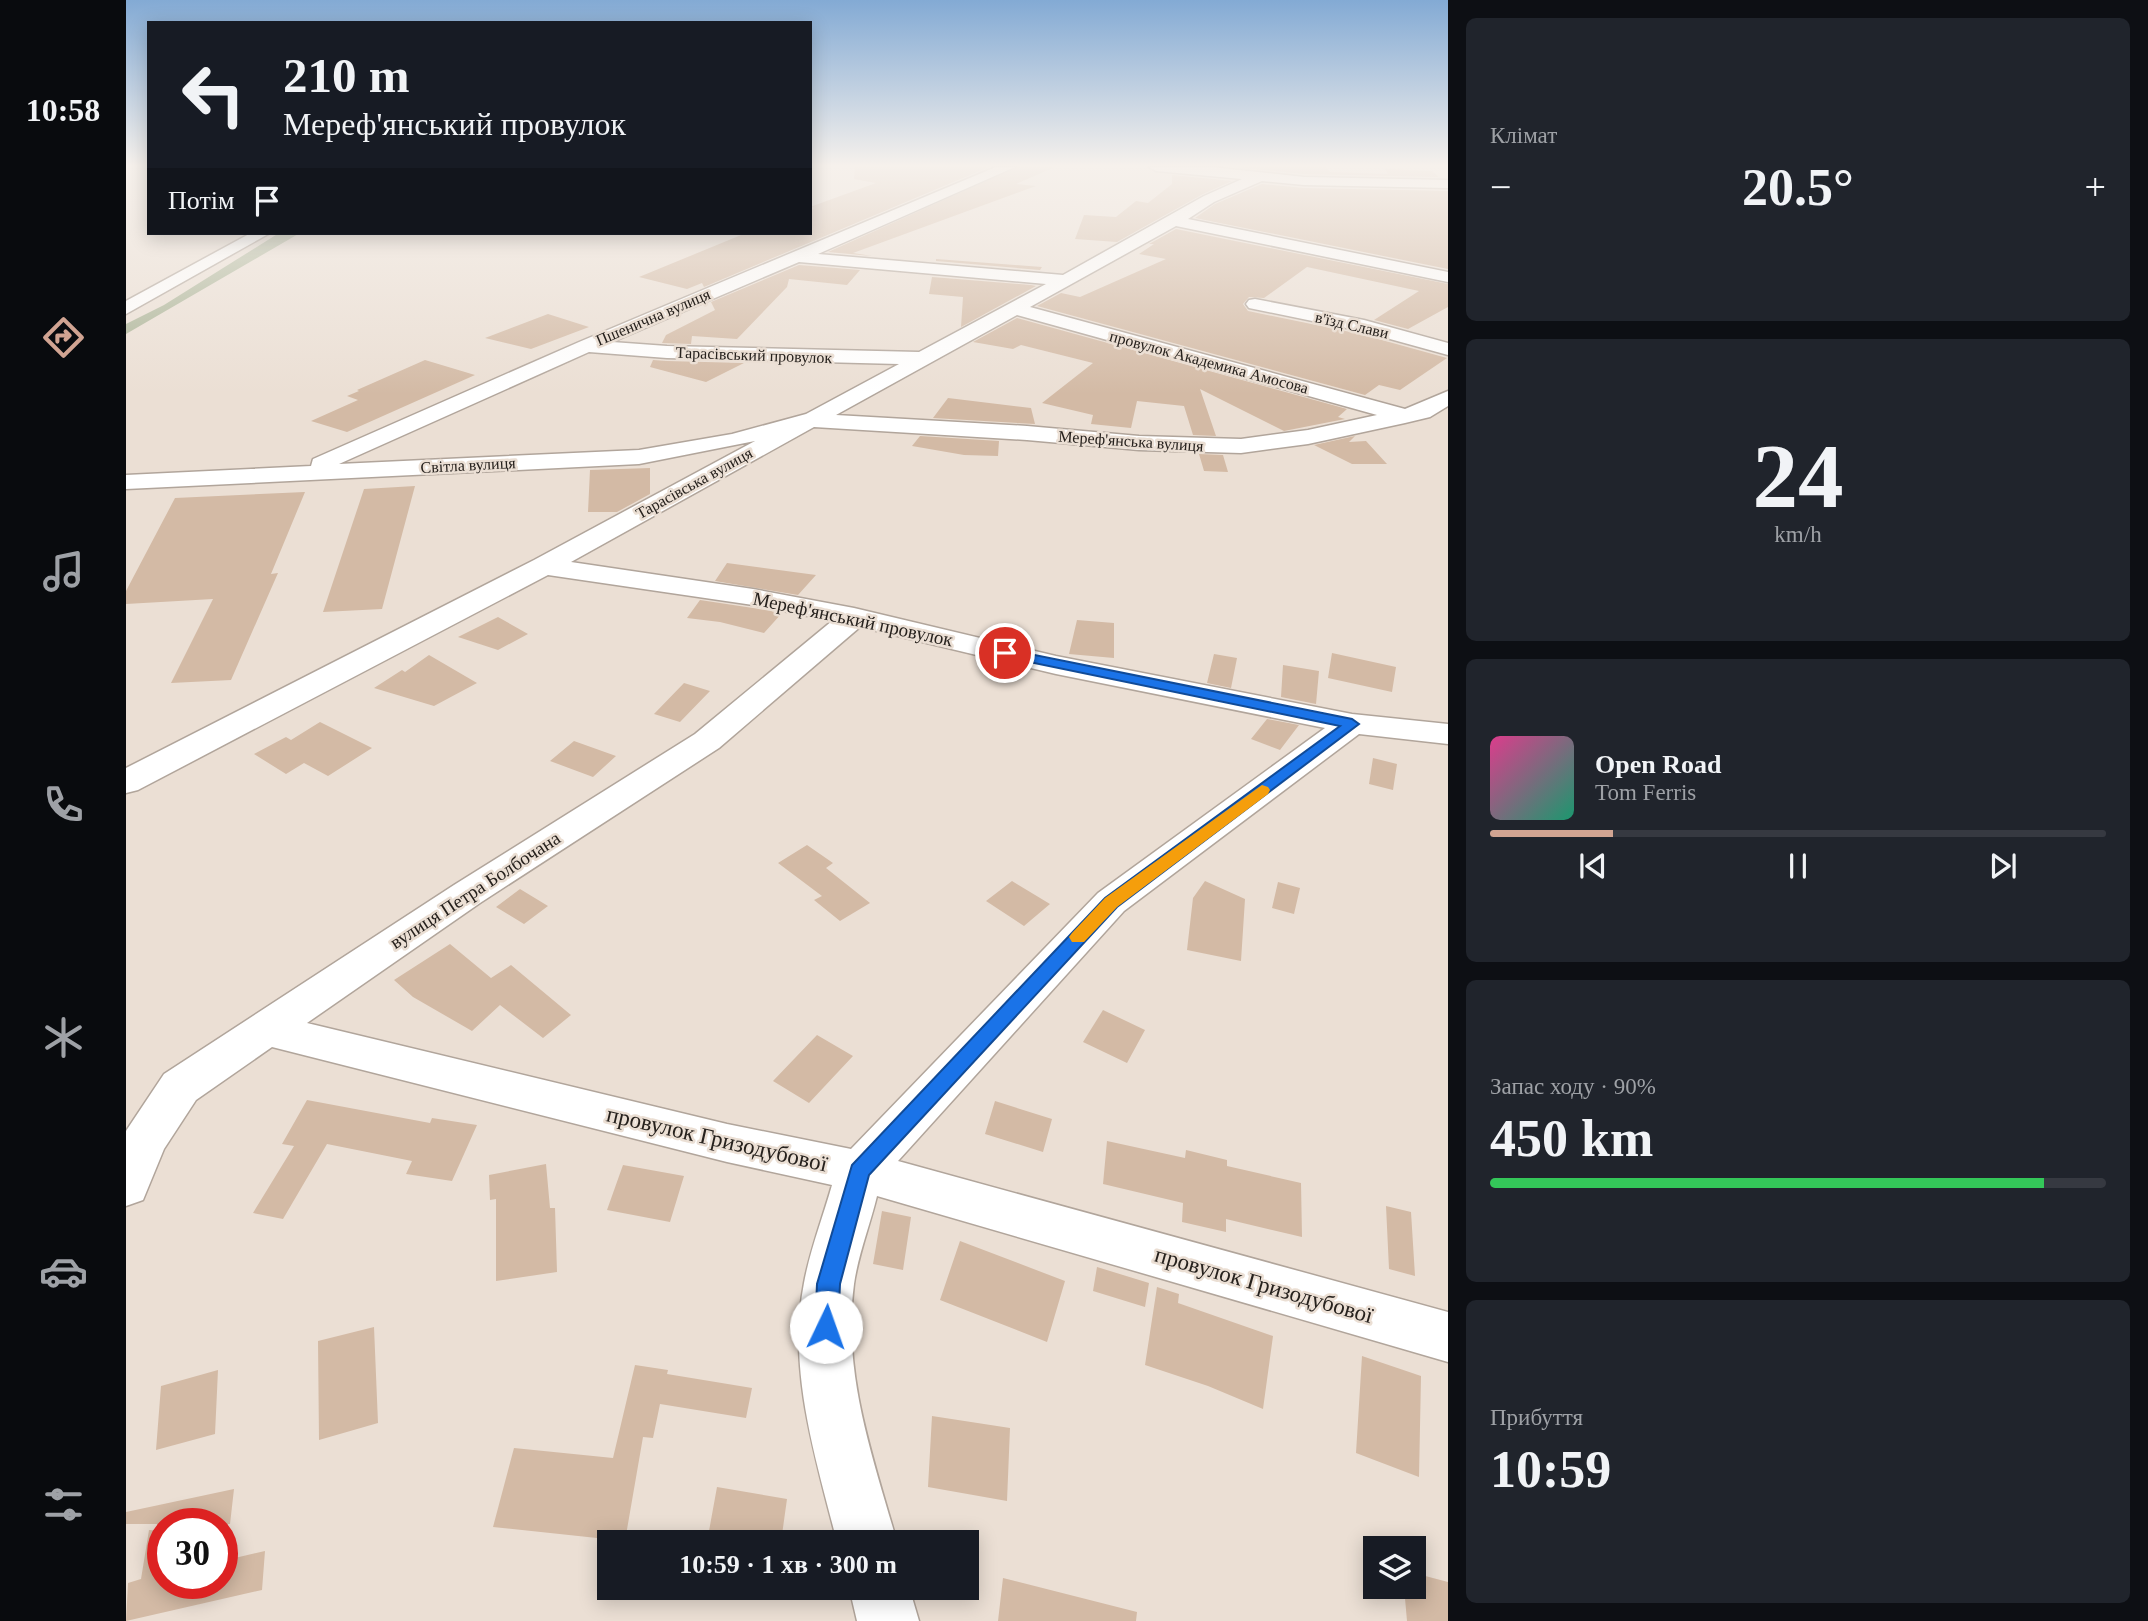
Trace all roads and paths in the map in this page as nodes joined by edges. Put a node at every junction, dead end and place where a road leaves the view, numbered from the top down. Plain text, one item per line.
1 (245, 243) edge
2 (829, 243) edge
3 (1134, 243) edge
4 (1282, 243) edge
5 (795, 257) junction
6 (1448, 276) edge
7 (1064, 280) junction
8 (1255, 304) dead end
9 (126, 308) edge
10 (1013, 308) junction
11 (586, 346) junction
12 (1448, 349) edge
13 (922, 358) junction
14 (1448, 397) edge
15 (1405, 416) junction
16 (807, 421) junction
17 (302, 473) junction
18 (126, 482) edge
19 (544, 566) junction
20 (854, 617) junction
21 (1352, 724) junction
22 (1448, 734) edge
23 (126, 782) edge
24 (266, 1029) junction
25 (860, 1171) junction
26 (126, 1185) edge
27 (1448, 1337) edge
28 (864, 1530) edge
29 (882, 1600) edge
30 (888, 1621) edge

1 - 9 street
2 - 5 street, Пшенична вулиця
3 - 7 street, Тарасівська вулиця
4 - 6 street
5 - 7 street
5 - 11 street, Пшенична вулиця
7 - 10 street, Тарасівська вулиця
8 - 12 street, в'їзд Слави
10 - 13 street, Тарасівська вулиця
10 - 15 street, провулок Академика Амосова
11 - 13 street, Тарасівський провулок
11 - 17 street, Пшенична вулиця
13 - 16 street, Тарасівська вулиця
14 - 15 street, Мереф'янська вулиця
15 - 16 street, Мереф'янська вулиця
16 - 17 street, Світла вулиця
16 - 19 street, Тарасівська вулиця
17 - 18 street, Світла вулиця
19 - 20 street, Мереф'янський провулок
19 - 23 street, Тарасівська вулиця
20 - 21 street, Мереф'янський провулок
20 - 24 street, вулиця Петра Болбочана
21 - 22 street, Мереф'янський провулок
21 - 25 street
24 - 25 street, провулок Гризодубової
24 - 26 street, вулиця Петра Болбочана
25 - 27 street, провулок Гризодубової
25 - 28 street
29 - 30 street

